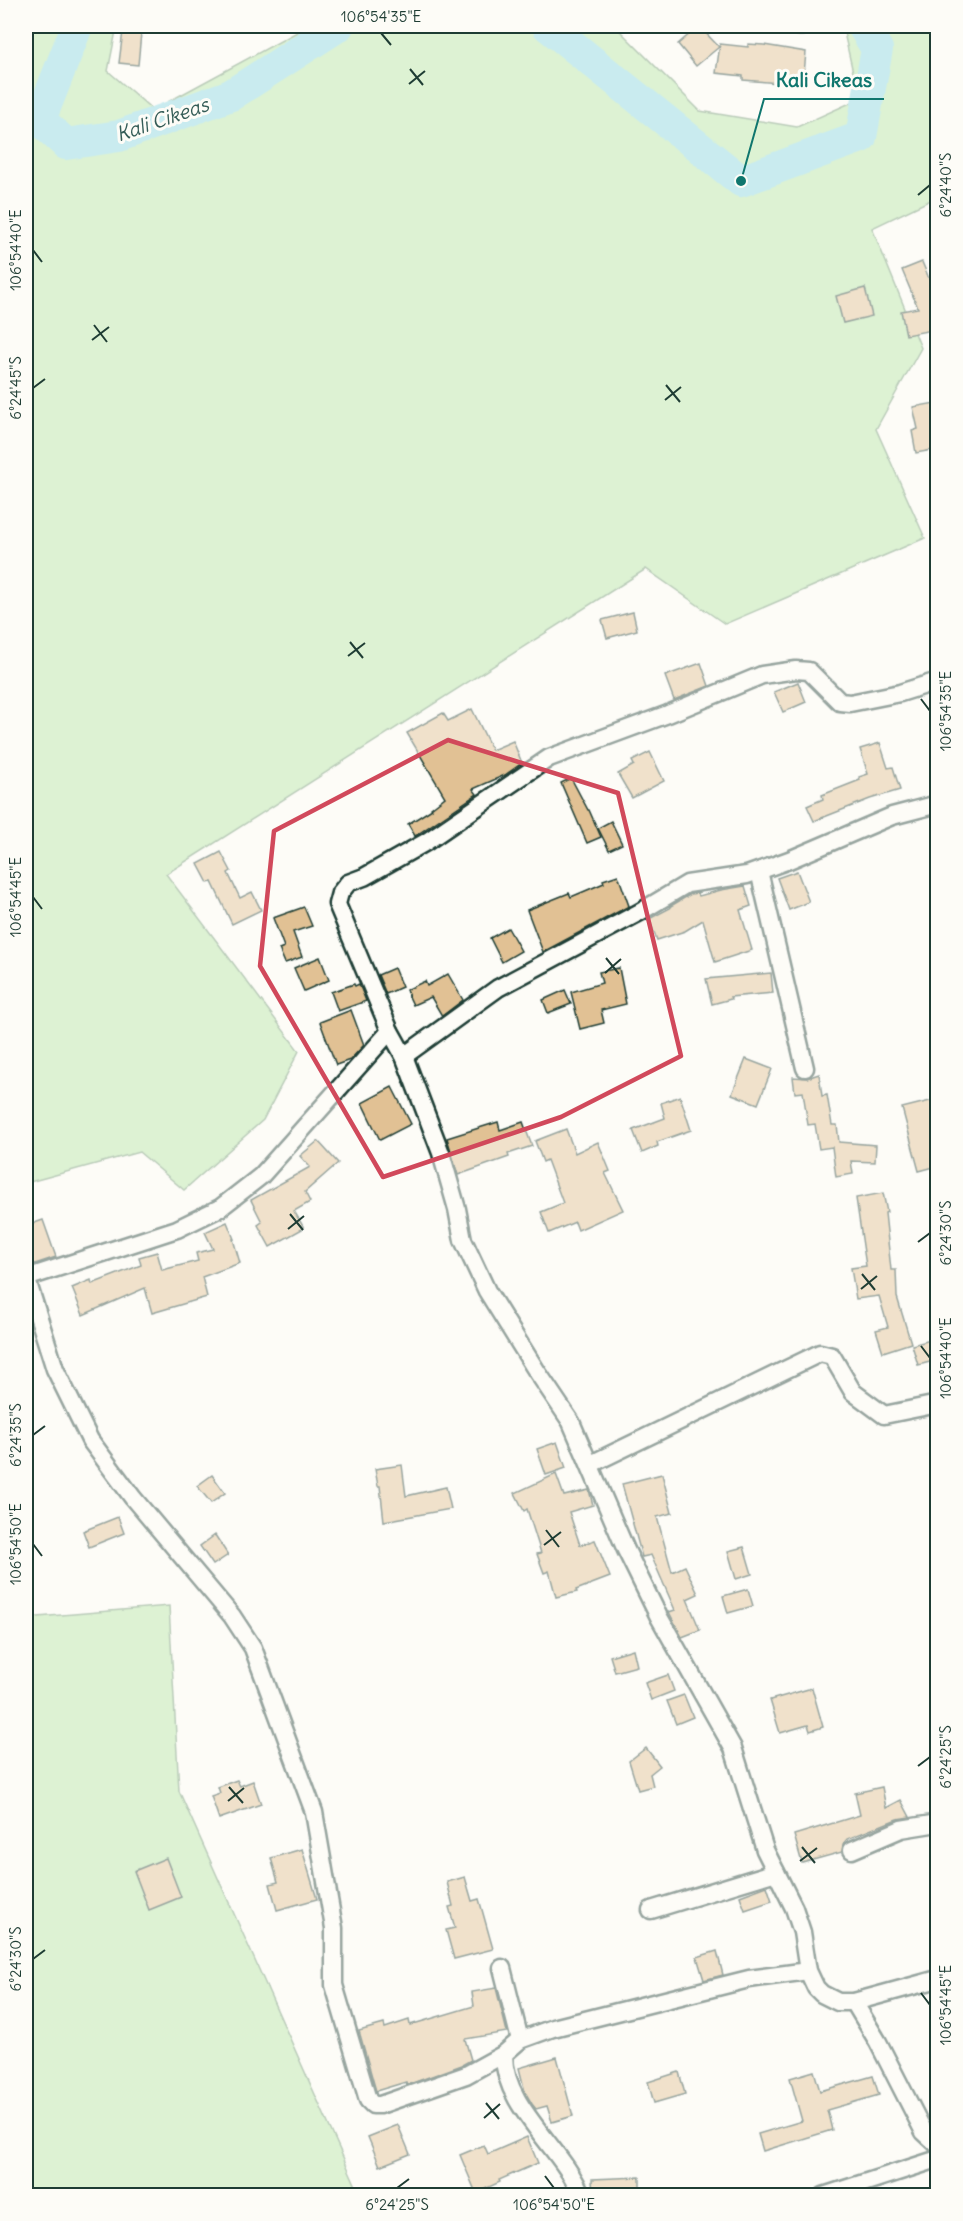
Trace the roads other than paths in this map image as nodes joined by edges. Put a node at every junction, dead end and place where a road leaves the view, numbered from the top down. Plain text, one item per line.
1 (938, 681) edge
2 (938, 804) edge
3 (759, 871) junction
4 (390, 1031) junction
5 (404, 1056) junction
6 (805, 1068) dead end
7 (26, 1278) edge
8 (938, 1404) edge
9 (591, 1464) junction
10 (938, 1823) edge
11 (852, 1850) dead end
12 (776, 1872) junction
13 (651, 1911) dead end
14 (502, 1968) dead end
15 (808, 1971) junction
16 (938, 1979) edge
17 (854, 2002) junction
18 (520, 2040) junction
19 (504, 2054) junction
20 (938, 2145) edge
21 (938, 2159) edge
22 (582, 2196) edge
23 (823, 2196) edge

1 - 4 street
2 - 3 street
3 - 5 street
3 - 6 street
4 - 5 street
4 - 7 street
5 - 9 street
7 - 19 street
8 - 9 street
9 - 12 street
10 - 11 street
12 - 13 street
12 - 15 street
14 - 18 street
15 - 17 street
15 - 18 street
16 - 17 street
17 - 20 street
18 - 19 street
19 - 22 street
21 - 23 street

